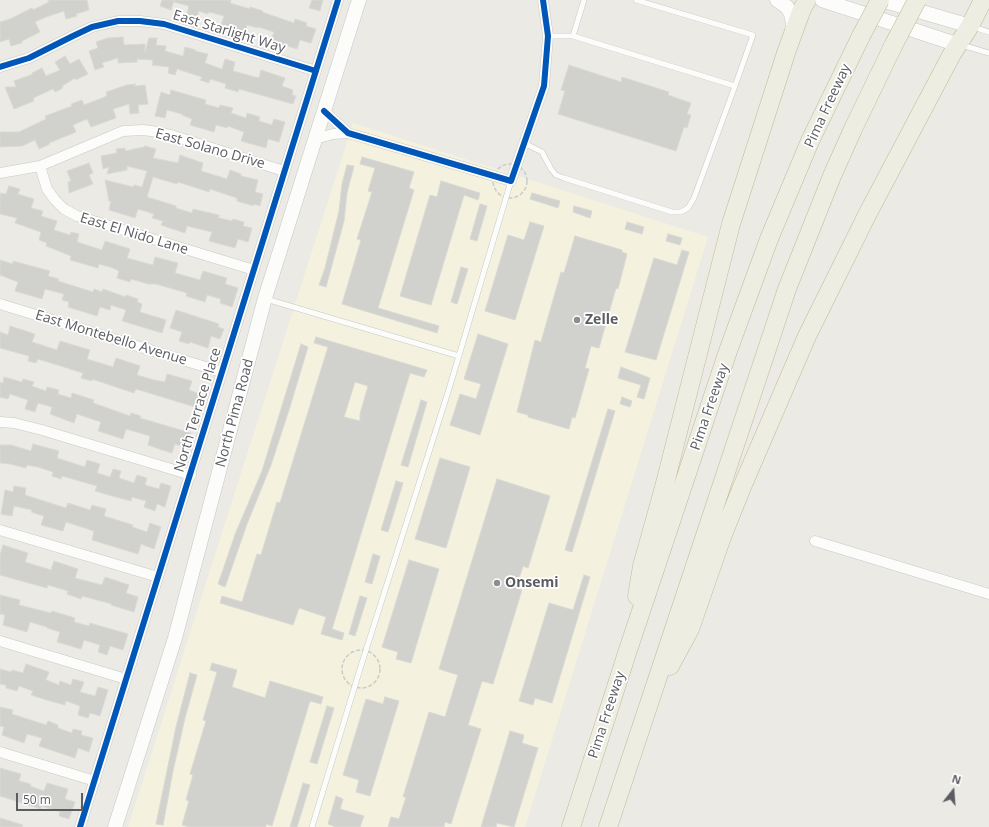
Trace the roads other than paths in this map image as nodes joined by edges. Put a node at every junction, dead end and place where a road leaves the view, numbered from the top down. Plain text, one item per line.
1 (338, 0) edge
2 (359, 0) edge
3 (543, 0) edge
4 (584, 0) edge
5 (636, 0) edge
6 (777, 0) edge
7 (807, 0) edge
8 (822, 0) edge
9 (881, 0) edge
10 (917, 0) edge
11 (983, 0) edge
12 (970, 26) junction
13 (989, 32) edge
14 (548, 36) junction
15 (573, 36) junction
16 (792, 37) junction
17 (959, 45) junction
18 (989, 53) edge
19 (0, 67) edge
20 (316, 71) junction
21 (735, 86) junction
22 (324, 111) junction
23 (348, 133) junction
24 (315, 139) junction
25 (524, 143) junction
26 (40, 166) junction
27 (284, 171) junction
28 (0, 173) edge
29 (511, 181) junction
30 (254, 270) junction
31 (265, 298) junction
32 (0, 304) edge
33 (459, 356) junction
34 (222, 372) junction
35 (0, 422) edge
36 (191, 475) junction
37 (0, 530) edge
38 (815, 541) dead end
39 (158, 577) junction
40 (989, 594) edge
41 (0, 641) edge
42 (628, 650) junction
43 (126, 679) junction
44 (645, 713) junction
45 (0, 752) edge
46 (94, 781) junction
47 (80, 827) edge
48 (115, 827) edge
49 (312, 827) edge
50 (571, 827) edge
51 (608, 827) edge

1 - 20 street, North Terrace Place
2 - 22 main road, North Pima Road
3 - 14 street
4 - 15 lane
5 - 21 lane
6 - 16 main road
7 - 16 highway
8 - 17 main road
9 - 12 main road
9 - 42 highway, Pima Freeway, bridge
10 - 44 highway, bridge
11 - 12 highway
12 - 13 lane
12 - 17 highway
14 - 15 lane
14 - 25 street
15 - 21 lane
16 - 42 highway
17 - 18 lane
17 - 44 highway
19 - 20 street, East Starlight Way
20 - 27 street, North Terrace Place
21 - 25 lane
22 - 23 street
22 - 24 main road, North Pima Road
23 - 24 street
23 - 29 street
24 - 31 main road, North Pima Road
25 - 29 street
26 - 27 street, East Solano Drive
26 - 28 street, East Solano Drive
26 - 30 street, East El Nido Lane
27 - 30 street, North Terrace Place
29 - 33 lane
30 - 34 street, North Terrace Place
31 - 33 lane
31 - 48 main road, North Pima Road
32 - 34 street, East Montebello Avenue
33 - 49 lane
34 - 36 street, North Terrace Place
35 - 36 street
36 - 39 street, North Terrace Place
37 - 39 street
38 - 40 street
39 - 43 street, North Terrace Place
41 - 43 street
42 - 50 highway, Pima Freeway
43 - 46 street, North Terrace Place
44 - 51 highway
45 - 46 street
46 - 47 street, North Terrace Place

